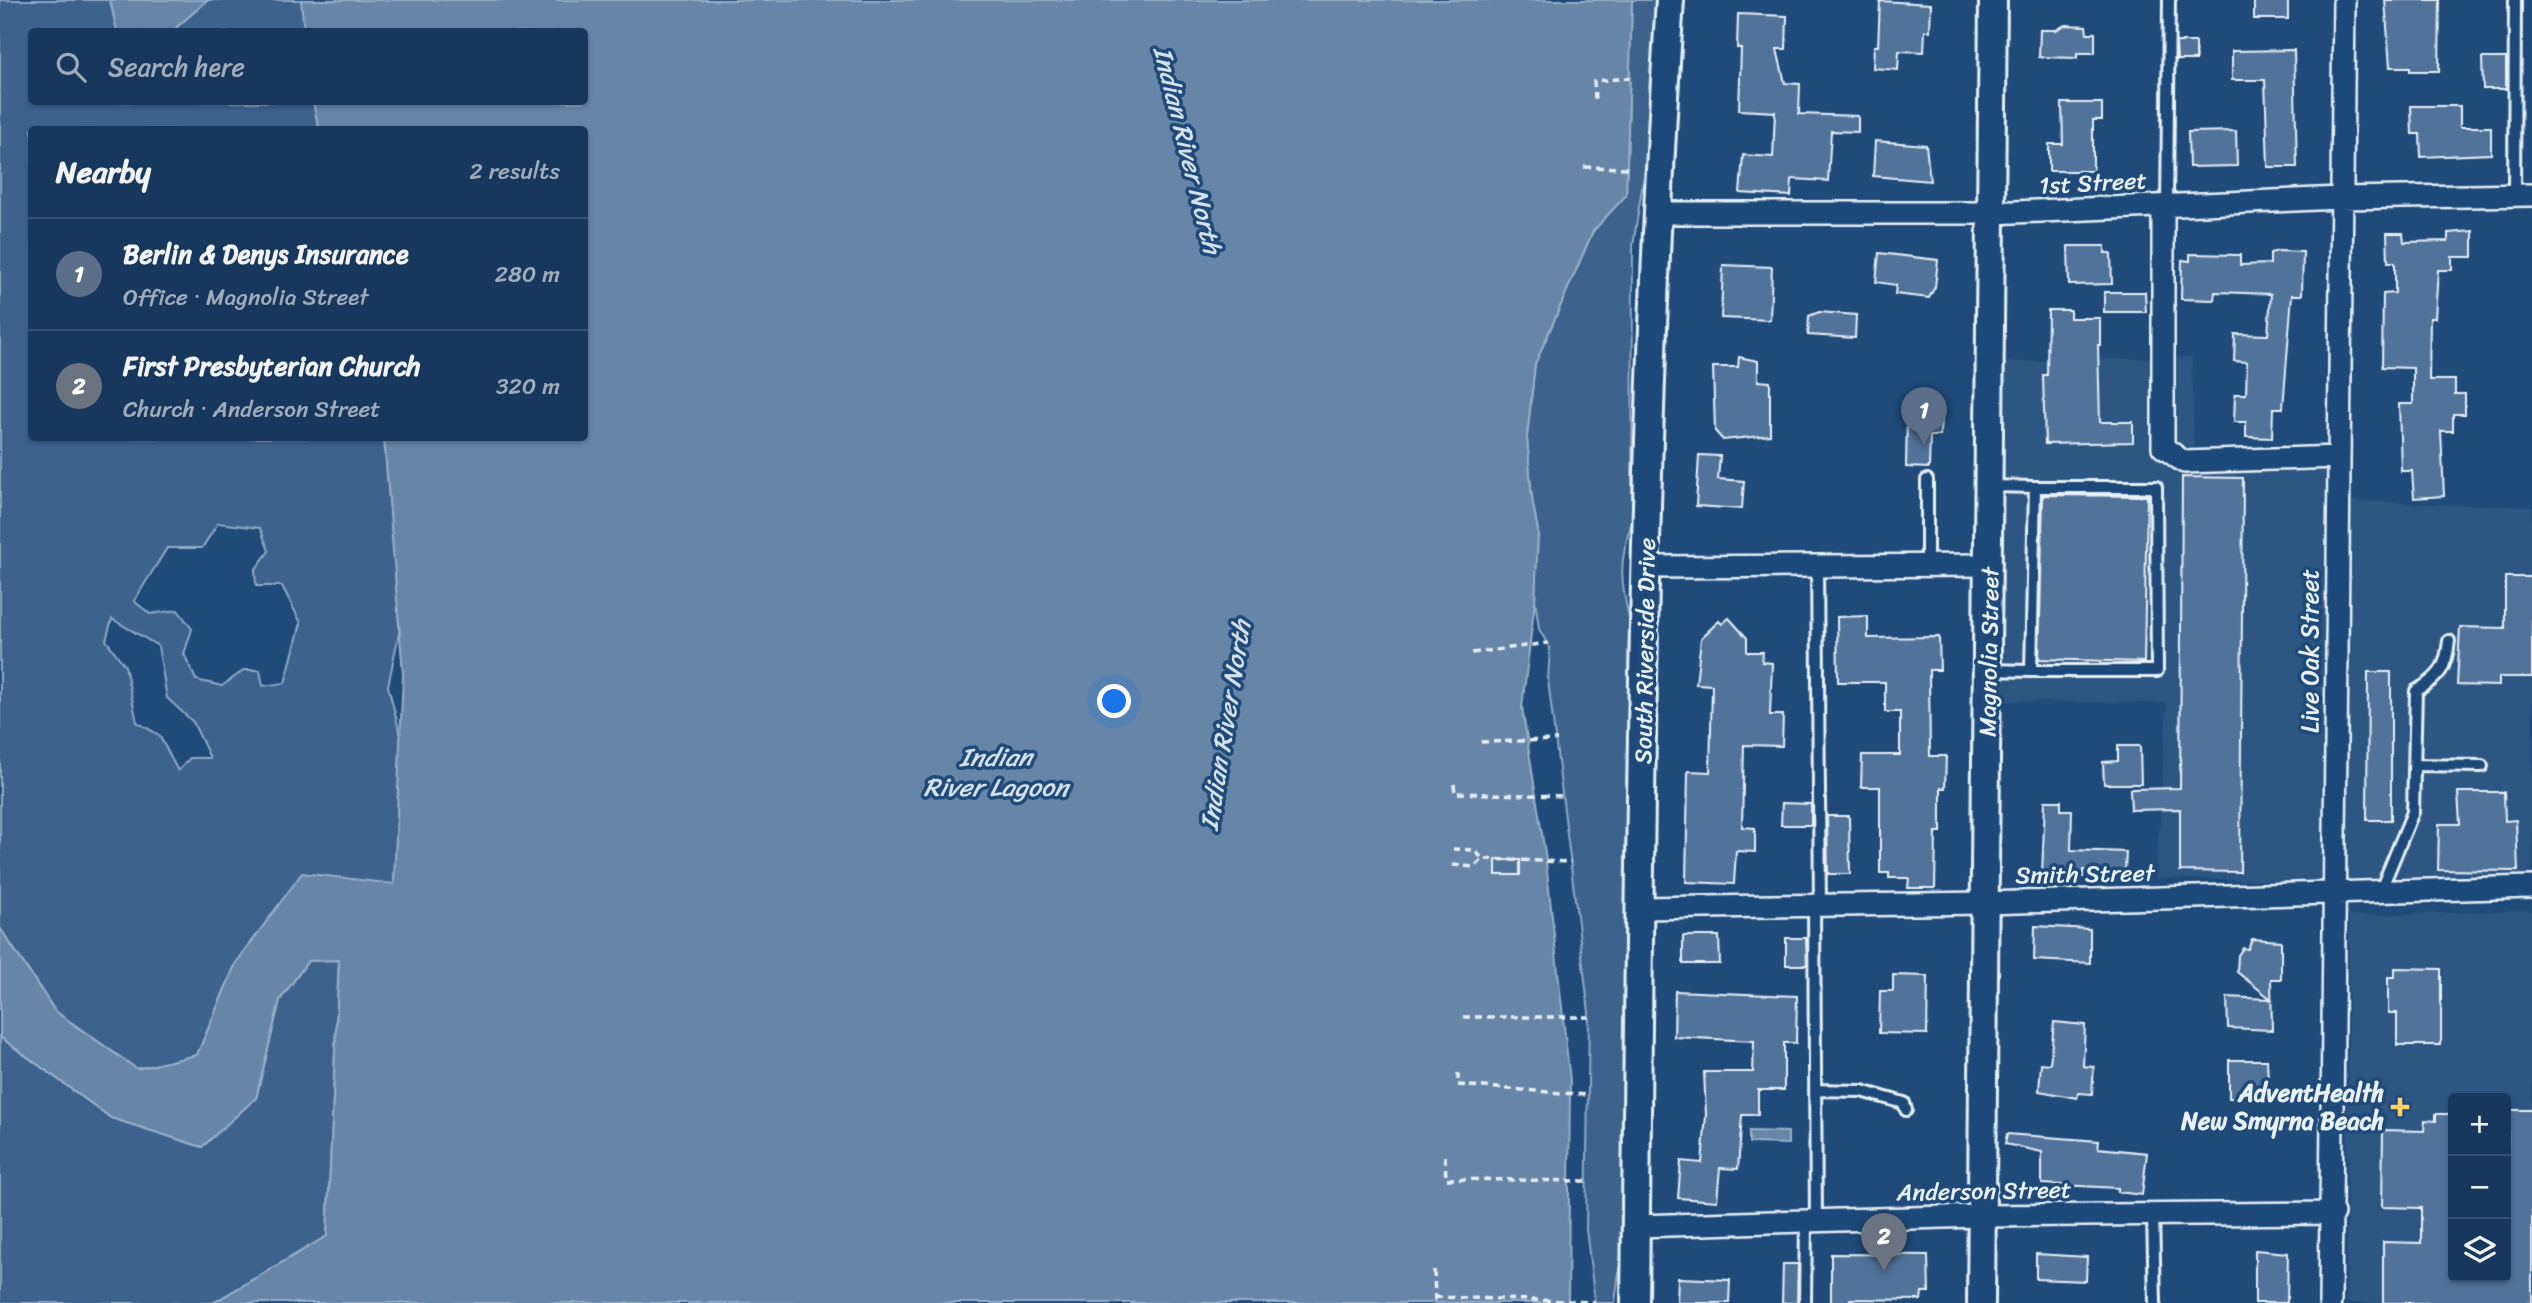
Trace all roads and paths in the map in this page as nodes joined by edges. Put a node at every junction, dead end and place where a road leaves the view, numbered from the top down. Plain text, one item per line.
1 (1670, 0) edge
2 (1993, 0) edge
3 (2168, 0) edge
4 (2344, 0) edge
5 (2515, 0) edge
6 (1629, 78) dead end
7 (1595, 99) dead end
8 (1584, 167) dead end
9 (1627, 168) dead end
10 (2523, 195) edge
11 (2340, 198) junction
12 (2165, 206) junction
13 (1656, 213) junction
14 (1992, 214) junction
15 (2338, 457) junction
16 (1927, 480) dead end
17 (1990, 486) junction
18 (2035, 487) junction
19 (1990, 565) junction
20 (1817, 566) junction
21 (1927, 566) junction
22 (1647, 567) junction
23 (2449, 641) dead end
24 (1548, 643) dead end
25 (1472, 653) dead end
26 (1989, 670) junction
27 (2031, 671) junction
28 (1557, 740) dead end
29 (1481, 742) dead end
30 (2414, 765) junction
31 (2482, 766) dead end
32 (1454, 784) dead end
33 (1563, 796) dead end
34 (1454, 849) dead end
35 (1483, 859) junction
36 (1571, 862) dead end
37 (1453, 865) dead end
38 (2532, 887) edge
39 (2380, 892) junction
40 (2335, 894) junction
41 (1986, 903) junction
42 (1817, 905) junction
43 (1640, 908) junction
44 (1463, 1017) dead end
45 (1589, 1017) dead end
46 (1458, 1073) dead end
47 (1815, 1090) junction
48 (1588, 1095) dead end
49 (1906, 1110) dead end
50 (1445, 1156) dead end
51 (1587, 1181) dead end
52 (2333, 1213) junction
53 (2152, 1214) junction
54 (1980, 1216) junction
55 (1811, 1221) junction
56 (1636, 1226) junction
57 (1434, 1270) dead end
58 (1435, 1297) junction
59 (1595, 1302) edge
60 (1435, 1303) edge
61 (1636, 1303) edge
62 (1805, 1303) edge
63 (1981, 1303) edge
64 (2155, 1303) edge
65 (2330, 1303) edge

1 - 13 street, South Riverside Drive
2 - 14 street, Magnolia Street
3 - 12 lane
4 - 11 street, Live Oak Street
5 - 10 lane
6 - 7 path
8 - 9 path
10 - 11 street, 1st Street
11 - 12 street, 1st Street
11 - 15 street, Live Oak Street
12 - 14 street, 1st Street
12 - 15 street
13 - 14 street, 1st Street
13 - 22 street, South Riverside Drive
14 - 17 street, Magnolia Street
15 - 40 street, Live Oak Street
16 - 21 lane
17 - 18 lane
17 - 19 street, Magnolia Street
18 - 27 lane
18 - 27 lane
19 - 21 street
19 - 26 street, Magnolia Street
20 - 21 street
20 - 22 street
20 - 42 lane
22 - 43 street, South Riverside Drive
23 - 30 lane
24 - 25 path
26 - 27 lane
26 - 41 street, Magnolia Street
28 - 29 path
30 - 31 lane
30 - 39 lane
32 - 33 path
34 - 35 path
35 - 36 path
35 - 37 path
38 - 39 street, Smith Street
39 - 40 street, Smith Street
40 - 41 street, Smith Street
40 - 52 street, Live Oak Street
41 - 42 street, Smith Street
41 - 54 street, Magnolia Street
42 - 43 street, Smith Street
42 - 47 lane
43 - 56 street, South Riverside Drive
44 - 45 path
46 - 48 path
47 - 49 lane
47 - 55 lane
50 - 51 path
52 - 53 street, Anderson Street
52 - 65 street, Live Oak Street
53 - 54 street, Anderson Street
53 - 64 lane
54 - 55 street, Anderson Street
54 - 63 street, Magnolia Street
55 - 56 street, Anderson Street
55 - 62 lane
56 - 61 street, South Riverside Drive
57 - 58 path
58 - 59 path
58 - 60 path

